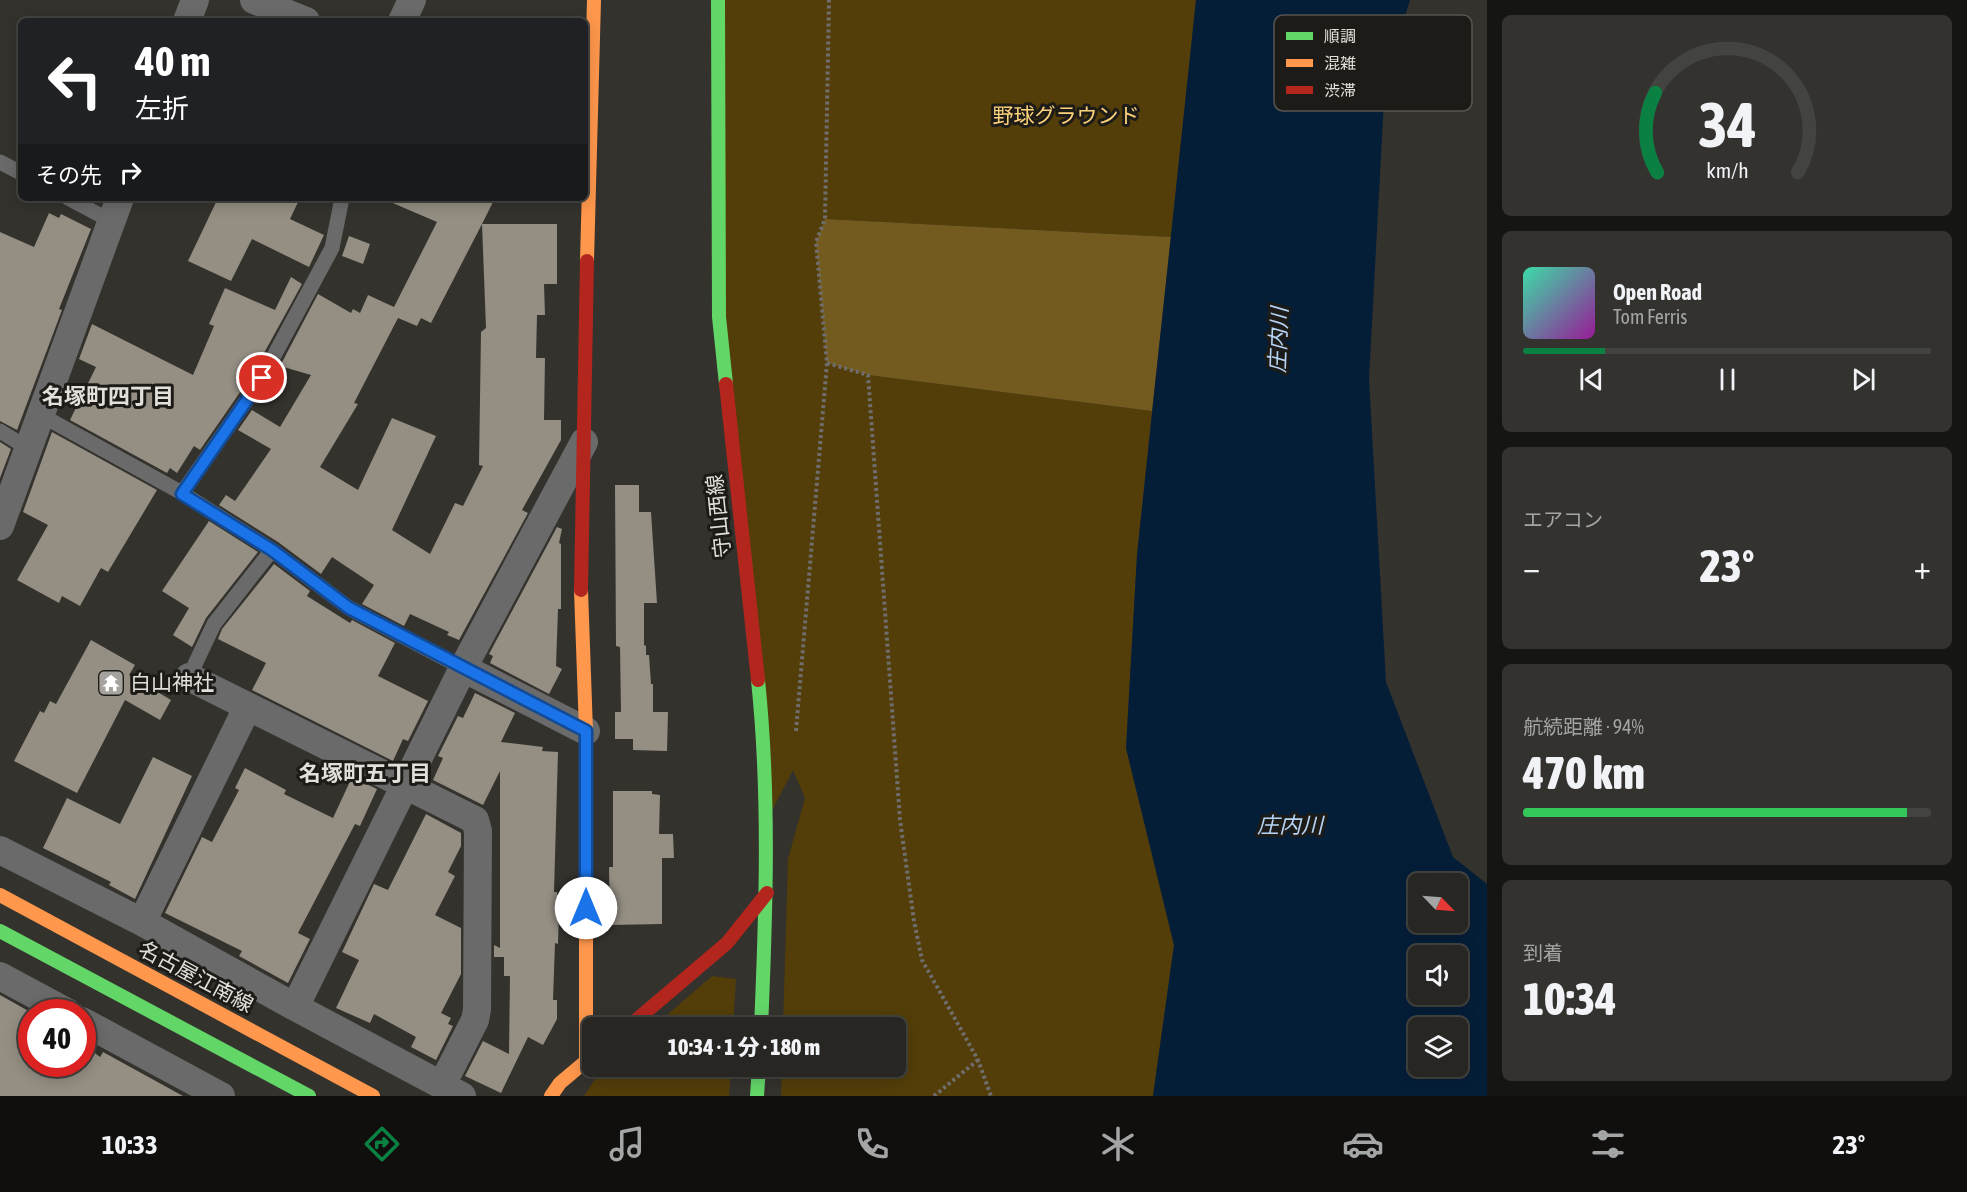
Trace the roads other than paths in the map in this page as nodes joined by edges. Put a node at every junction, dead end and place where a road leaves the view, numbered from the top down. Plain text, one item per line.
1 (195, 0) edge
2 (254, 0) edge
3 (412, 0) edge
4 (594, 0) edge
5 (718, 0) edge
6 (188, 18) edge
7 (299, 18) edge
8 (403, 18) edge
9 (0, 162) edge
10 (18, 171) edge
11 (80, 201) edge
12 (341, 201) edge
13 (116, 210) edge
14 (39, 414) junction
15 (0, 431) edge
16 (584, 442) junction
17 (29, 449) junction
18 (182, 494) junction
19 (0, 525) edge
20 (272, 550) junction
21 (463, 668) junction
22 (189, 677) joint
23 (247, 708) junction
24 (586, 731) junction
25 (406, 786) junction
26 (0, 850) edge
27 (767, 893) junction
28 (0, 895) edge
29 (142, 922) junction
30 (0, 931) edge
31 (0, 976) edge
32 (43, 999) edge
33 (295, 1007) junction
34 (589, 1017) edge
35 (640, 1017) edge
36 (761, 1017) edge
37 (96, 1029) edge
38 (582, 1065) edge
39 (758, 1077) edge
40 (452, 1091) edge
41 (221, 1096) edge
42 (309, 1096) edge
43 (373, 1096) edge
44 (551, 1096) edge
45 (757, 1096) edge

1 - 6 street
2 - 7 street
3 - 8 street
4 - 16 main road
5 - 27 main road, 守山西線
9 - 10 lane
11 - 13 lane
12 - 18 lane
13 - 14 street
14 - 17 street
14 - 18 lane
15 - 17 lane
16 - 21 street
16 - 24 main road
17 - 19 street
18 - 20 lane
20 - 21 lane
20 - 22 lane
21 - 24 street
21 - 25 street
22 - 23 street
23 - 25 street
23 - 29 street
24 - 34 main road
25 - 33 street
25 - 40 street
26 - 29 street
27 - 35 main road
27 - 36 main road, 守山西線
28 - 43 main road, 名古屋江南線
29 - 33 street
30 - 42 main road
31 - 32 street
33 - 40 street
37 - 41 street
38 - 44 main road
39 - 45 main road

